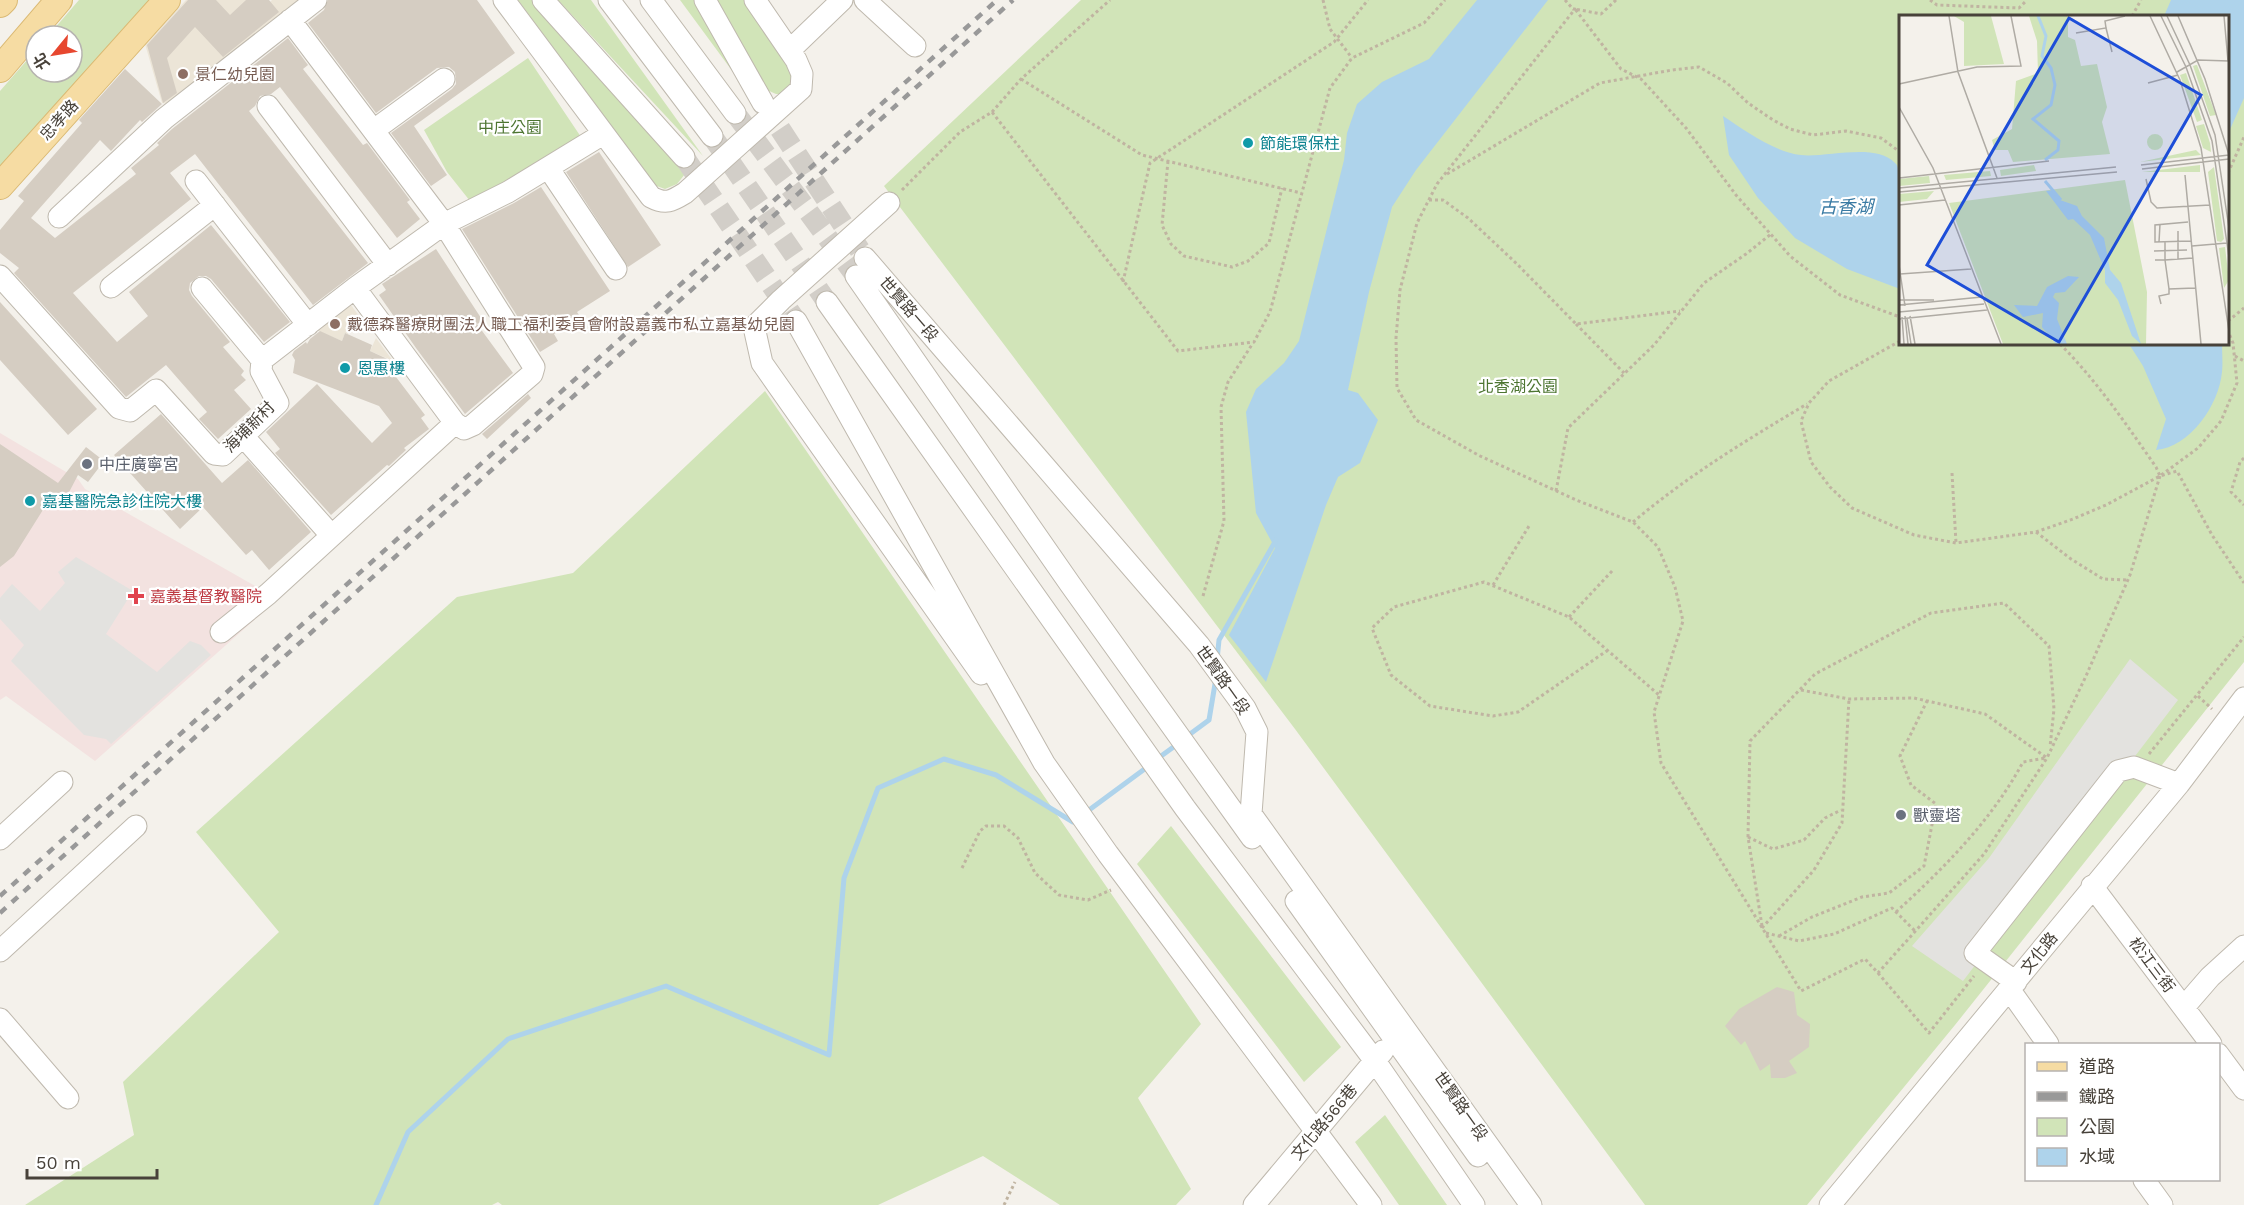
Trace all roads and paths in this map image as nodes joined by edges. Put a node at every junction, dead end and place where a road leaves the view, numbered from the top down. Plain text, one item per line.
1 (4, 0) edge
2 (59, 0) edge
3 (167, 0) edge
4 (316, 0) edge
5 (504, 0) edge
6 (543, 0) edge
7 (609, 0) edge
8 (651, 0) edge
9 (705, 0) edge
10 (755, 0) edge
11 (842, 0) edge
12 (864, 0) edge
13 (1110, 0) edge
14 (1323, 0) edge
15 (1368, 0) edge
16 (1445, 0) edge
17 (1616, 0) edge
18 (1930, 0) edge
19 (2027, 0) edge
20 (2141, 0) edge
21 (1566, 1) edge
22 (0, 4) edge
23 (1575, 9) junction
24 (2133, 15) edge
25 (290, 20) junction
26 (915, 46) dead end
27 (790, 50) junction
28 (1352, 58) junction
29 (6, 62) edge
30 (1639, 77) junction
31 (444, 79) dead end
32 (1021, 80) junction
33 (0, 82) edge
34 (763, 103) tunnel mouth
35 (268, 106) dead end
36 (992, 112) junction
37 (735, 113) tunnel mouth
38 (374, 130) junction
39 (603, 134) junction
40 (712, 136) tunnel mouth
41 (2244, 137) edge
42 (1899, 151) edge
43 (684, 157) tunnel mouth
44 (1168, 161) junction
45 (549, 169) junction
46 (2229, 171) edge
47 (1444, 176) junction
48 (196, 181) dead end
49 (0, 186) edge
50 (1282, 188) junction
51 (1301, 193) junction
52 (1429, 200) junction
53 (889, 203) joint
54 (215, 205) junction
55 (59, 217) dead end
56 (444, 224) junction
57 (1770, 234) junction
58 (388, 265) junction
59 (616, 269) dead end
60 (0, 276) edge
61 (1123, 282) junction
62 (111, 287) dead end
63 (202, 288) dead end
64 (355, 288) junction
65 (827, 302) tunnel mouth
66 (2244, 308) edge
67 (1680, 310) junction
68 (1899, 316) edge
69 (2229, 320) edge
70 (796, 321) tunnel mouth
71 (1576, 324) junction
72 (308, 325) junction
73 (2229, 334) edge
74 (1254, 342) junction
75 (1899, 342) edge
76 (2061, 345) edge
77 (2235, 356) junction
78 (262, 360) junction
79 (2244, 361) edge
80 (1624, 373) junction
81 (1809, 403) junction
82 (455, 423) junction
83 (243, 436) junction
84 (2244, 458) edge
85 (1953, 473) dead end
86 (2160, 477) junction
87 (1556, 491) junction
88 (2244, 505) edge
89 (1634, 522) junction
90 (1529, 526) dead end
91 (2036, 532) junction
92 (331, 535) junction
93 (1956, 543) junction
94 (1613, 570) dead end
95 (2127, 580) junction
96 (2244, 583) edge
97 (1493, 585) junction
98 (1203, 596) dead end
99 (1569, 617) junction
100 (221, 632) dead end
101 (2244, 637) edge
102 (1608, 650) junction
103 (1800, 690) junction
104 (1659, 695) junction
105 (2197, 696) junction
106 (2244, 698) edge
107 (1849, 699) junction
108 (1927, 701) junction
109 (2212, 709) dead end
110 (2050, 751) junction
111 (2047, 758) junction
112 (2134, 767) junction
113 (1049, 771) junction
114 (62, 782) dead end
115 (2178, 784) junction
116 (1842, 809) junction
117 (136, 826) dead end
118 (1748, 837) junction
119 (0, 839) edge
120 (962, 868) dead end
121 (1129, 882) junction
122 (2092, 886) junction
123 (1896, 912) junction
124 (1762, 928) junction
125 (1915, 932) junction
126 (1765, 933) junction
127 (1779, 936) junction
128 (2244, 946) edge
129 (0, 951) edge
130 (1987, 961) junction
131 (1878, 973) junction
132 (2012, 985) junction
133 (2184, 1007) junction
134 (0, 1019) edge
135 (1393, 1039) junction
136 (2047, 1043) edge
137 (2210, 1043) edge
138 (2220, 1057) edge
139 (1374, 1061) junction
140 (2244, 1089) edge
141 (68, 1098) dead end
142 (1317, 1131) junction
143 (2145, 1181) edge
144 (1015, 1182) dead end
145 (1004, 1205) edge
146 (1254, 1205) edge
147 (1371, 1205) edge
148 (1474, 1205) edge
149 (1514, 1205) edge
150 (1531, 1205) edge
151 (1830, 1205) edge
152 (2162, 1205) edge

1 - 22 main road
2 - 29 main road
3 - 49 main road, 忠孝路
4 - 25 street
5 - 39 street
6 - 43 street
7 - 40 street
8 - 37 street
9 - 34 street
10 - 27 street
11 - 27 street
12 - 26 street
13 - 32 path
14 - 28 path
15 - 61 path
16 - 28 path
17 - 23 path
18 - 19 path
20 - 24 path
21 - 23 path
23 - 30 path
23 - 47 path
25 - 38 street
25 - 55 street
27 - 39 street
28 - 51 path
29 - 33 street
30 - 42 path
30 - 47 path
30 - 57 path
31 - 38 street
32 - 36 path
32 - 44 path
35 - 58 street
36 - 53 path
36 - 61 path
38 - 56 street
39 - 45 street
41 - 46 path
44 - 50 path
44 - 50 path
45 - 56 street
45 - 59 street
47 - 52 path
48 - 54 street
50 - 51 path
51 - 74 path
52 - 71 path
52 - 87 path
53 - 113 street
54 - 62 street
54 - 72 street
56 - 58 street
56 - 82 street
57 - 67 path
57 - 68 path
58 - 64 street
60 - 83 street, 海埔新村
61 - 74 path
63 - 78 street
64 - 72 street
64 - 82 street
65 - 139 street
66 - 69 path
67 - 71 path
67 - 80 path
70 - 113 street
71 - 80 path
72 - 78 street
73 - 77 path
74 - 98 path
75 - 81 path
76 - 86 path
77 - 79 path
77 - 86 path
78 - 83 street, 海埔新村
80 - 87 path
81 - 89 path
81 - 93 path
82 - 92 street
83 - 92 street
84 - 88 path
85 - 93 path
86 - 91 path
86 - 95 path
86 - 96 path
87 - 89 path
89 - 104 path
90 - 97 path
91 - 93 path
91 - 95 path
92 - 100 street
94 - 99 path
95 - 110 path
97 - 99 path
97 - 102 path
99 - 102 path
101 - 105 path
102 - 104 path
103 - 107 path
103 - 110 path
103 - 118 path
104 - 124 path
105 - 109 path
105 - 112 path
106 - 115 street, 文化路
107 - 108 path
107 - 116 path
108 - 111 path
108 - 127 path
110 - 111 path
111 - 123 path
111 - 125 path
112 - 115 street
112 - 130 street
113 - 121 street
114 - 119 street
115 - 122 street, 文化路
116 - 118 path
116 - 124 path
117 - 129 street
118 - 124 path
120 - 121 path
121 - 142 street
122 - 132 street, 文化路
122 - 133 street, 松江三街
123 - 125 path
123 - 127 path
124 - 126 path
125 - 131 path
126 - 127 path
126 - 131 path
128 - 133 street
130 - 131 path
130 - 132 street
132 - 136 street
132 - 151 street, 文化路
133 - 137 street, 松江三街
134 - 141 street
135 - 139 street, 文化路566巷
135 - 149 street, 世賢路一段
135 - 150 street, 世賢路一段
138 - 140 street
139 - 142 street, 文化路566巷
139 - 148 street
142 - 146 street, 文化路566巷
142 - 147 street
143 - 152 street
144 - 145 path

